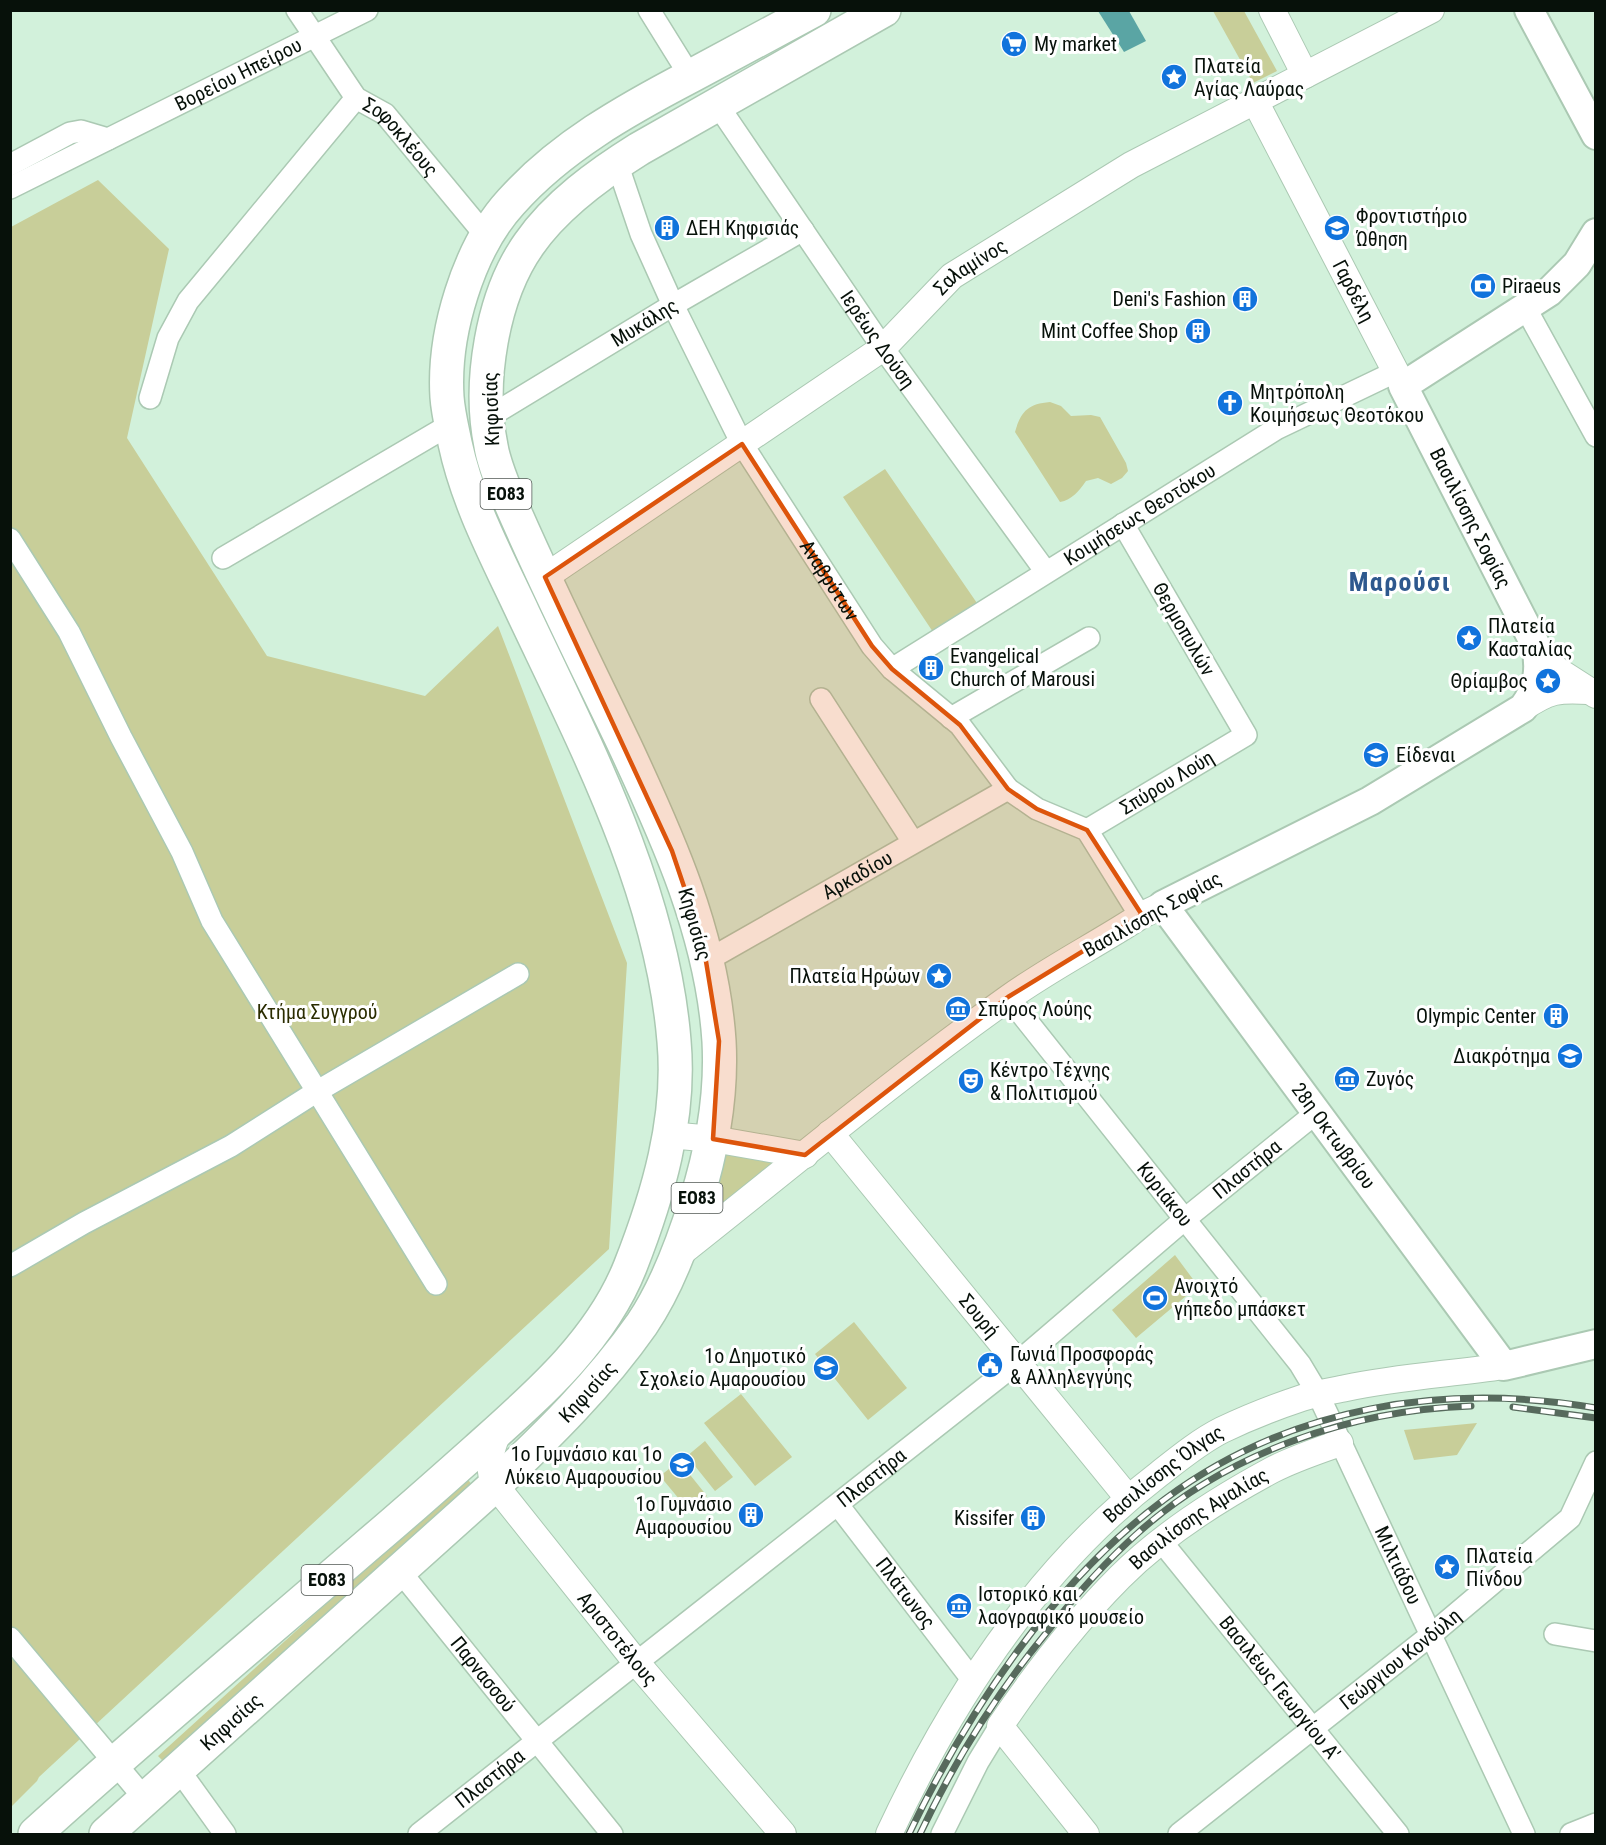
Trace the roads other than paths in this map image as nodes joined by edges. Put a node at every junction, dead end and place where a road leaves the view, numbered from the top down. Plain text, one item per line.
1 (297, 10) edge
2 (368, 10) edge
3 (649, 10) edge
4 (814, 10) edge
5 (884, 10) edge
6 (1272, 10) edge
7 (1431, 10) edge
8 (1529, 10) edge
9 (315, 37) junction
10 (1305, 75) junction
11 (690, 76) junction
12 (356, 98) junction
13 (1256, 101) junction
14 (717, 104) junction
15 (1593, 128) edge
16 (108, 139) junction
17 (617, 163) junction
18 (10, 165) edge
19 (10, 188) edge
20 (802, 230) junction
21 (1596, 233) edge
22 (486, 236) junction
23 (1586, 265) edge
24 (673, 305) junction
25 (1525, 307) junction
26 (883, 348) junction
27 (1399, 379) junction
28 (150, 398) dead end
29 (487, 418) junction
30 (451, 424) junction
31 (1596, 436) edge
32 (742, 444) junction
33 (1123, 524) junction
34 (10, 539) edge
35 (223, 558) dead end
36 (1046, 572) junction
37 (545, 577) junction
38 (1089, 638) dead end
39 (1536, 646) junction
40 (892, 669) junction
41 (1594, 692) edge
42 (821, 699) dead end
43 (1523, 708) junction
44 (951, 718) junction
45 (1246, 735) joint
46 (1008, 789) junction
47 (1087, 830) junction
48 (913, 842) junction
49 (1152, 910) junction
50 (706, 961) junction
51 (518, 974) dead end
52 (1008, 997) junction
53 (316, 1092) junction
54 (1316, 1113) junction
55 (830, 1133) junction
56 (669, 1135) junction
57 (712, 1139) junction
58 (805, 1155) junction
59 (1185, 1219) junction
60 (677, 1256) junction
61 (10, 1266) edge
62 (435, 1284) dead end
63 (1596, 1344) edge
64 (1017, 1362) junction
65 (1504, 1366) junction
66 (1318, 1394) junction
67 (500, 1429) junction
68 (1340, 1443) junction
69 (1596, 1462) edge
70 (495, 1485) junction
71 (1128, 1498) junction
72 (838, 1504) junction
73 (1161, 1541) junction
74 (399, 1570) junction
75 (1555, 1634) dead end
76 (1431, 1635) junction
77 (10, 1638) edge
78 (1596, 1641) edge
79 (636, 1662) junction
80 (974, 1682) junction
81 (1000, 1726) junction
82 (1312, 1729) junction
83 (536, 1741) junction
84 (114, 1763) junction
85 (178, 1770) junction
86 (145, 1800) junction
87 (1596, 1824) edge
88 (776, 1832) edge
89 (35, 1834) edge
90 (106, 1834) edge
91 (225, 1834) edge
92 (419, 1834) edge
93 (612, 1834) edge
94 (889, 1834) edge
95 (942, 1834) edge
96 (1086, 1834) edge
97 (1179, 1834) edge
98 (1398, 1834) edge
99 (1524, 1834) edge
100 (1571, 1834) edge

1 - 9 street, Σοφοκλέους
2 - 9 street, Βορείου Ηπείρου
3 - 11 street
4 - 11 main road, Κηφισίας / ΕΟ83
5 - 14 main road, Κηφισίας / ΕΟ83
6 - 10 street
7 - 10 street, Σαλαμίνος
8 - 15 main road
9 - 12 street, Σοφοκλέους
9 - 16 street, Βορείου Ηπείρου
10 - 13 street, Σαλαμίνος
11 - 22 main road, Κηφισίας / ΕΟ83
12 - 22 street, Σοφοκλέους
12 - 28 street
13 - 26 street, Σαλαμίνος
13 - 27 street, Γαρδέλη
14 - 17 main road, Κηφισίας / ΕΟ83
14 - 20 street, Ιερέως Δούση
16 - 18 street
16 - 19 street, Βορείου Ηπείρου
17 - 24 street, Αναβρύτων
17 - 29 main road, Κηφισίας / ΕΟ83
20 - 24 street, Μυκάλης
20 - 26 street, Ιερέως Δούση
21 - 23 main road
22 - 30 main road, Κηφισίας / ΕΟ83
23 - 25 main road
24 - 29 street, Μυκάλης
24 - 32 street, Αναβρύτων
25 - 27 main road
25 - 31 street
26 - 32 street, Σαλαμίνος
26 - 36 street, Ιερέως Δούση
27 - 33 street, Κοιμήσεως Θεοτόκου
27 - 39 main road, Βασιλίσσης Σοφίας
29 - 37 main road, Κηφισίας / ΕΟ83
30 - 35 street
30 - 56 main road, Κηφισίας / ΕΟ83
32 - 37 street, Σαλαμίνος
32 - 40 street, Αναβρύτων
33 - 36 street, Κοιμήσεως Θεοτόκου
33 - 45 street, Θερμοπυλών
34 - 53 street
36 - 40 street, Κοιμήσεως Θεοτόκου
37 - 50 main road, Κηφισίας / ΕΟ83
38 - 44 street
39 - 41 street, Βασιλίσσης Σοφίας
39 - 43 main road, Βασιλίσσης Σοφίας
40 - 44 street, Αναβρύτων
41 - 43 street, Βασιλίσσης Σοφίας
42 - 48 street
43 - 49 main road, Βασιλίσσης Σοφίας
44 - 46 street, Αναβρύτων
45 - 47 street, Σπύρου Λούη
46 - 47 street, Αναβρύτων
46 - 48 street, Αρκαδίου
47 - 49 street
48 - 50 street, Αρκαδίου
49 - 52 street, Βασιλίσσης Σοφίας
49 - 54 main road, 28η Οκτωβρίου
50 - 57 main road, Κηφισίας / ΕΟ83
51 - 53 street
52 - 55 street, Βασιλίσσης Σοφίας
52 - 59 street, Κυριάκου
53 - 61 street
53 - 62 street
54 - 59 street, Πλαστήρα
54 - 65 main road, 28η Οκτωβρίου
55 - 58 street, Βασιλίσσης Σοφίας
55 - 64 street, Σουρή
56 - 57 street
56 - 67 main road, Κηφισίας / ΕΟ83
57 - 58 street
57 - 60 main road, Κηφισίας / ΕΟ83
58 - 60 street, Βασιλίσσης Σοφίας
59 - 64 street, Πλαστήρα
59 - 66 street, Κυριάκου
60 - 70 main road, Κηφισίας / ΕΟ83
63 - 65 main road, Βασιλίσσης Όλγας
64 - 71 street, Σουρή
64 - 72 street, Πλαστήρα
65 - 66 street, Βασιλίσσης Όλγας
66 - 68 street, Μιλτιάδου
66 - 71 street, Βασιλίσσης Όλγας
67 - 70 street, Αριστοτέλους
67 - 84 main road, Κηφισίας / ΕΟ83
68 - 73 street, Βασιλίσσης Αμαλίας
68 - 76 street, Μιλτιάδου
69 - 76 street, Γεώργιου Κονδύλη
70 - 74 main road, Κηφισίας / ΕΟ83
70 - 79 street, Αριστοτέλους
71 - 80 street, Βασιλίσσης Όλγας
72 - 79 street, Πλαστήρα
72 - 80 street, Πλάτωνος
73 - 81 street, Βασιλίσσης Αμαλίας
73 - 82 street, Βασιλέως Γεωργίου Α'
74 - 83 street, Παρνασσού
74 - 85 main road, Κηφισίας / ΕΟ83
75 - 78 street
76 - 82 street, Γεώργιου Κονδύλη
76 - 99 street, Μιλτιάδου
77 - 84 street
79 - 83 street, Πλαστήρα
79 - 88 street, Αριστοτέλους
80 - 94 street, Βασιλίσσης Όλγας
81 - 95 street, Βασιλίσσης Αμαλίας
81 - 96 street
82 - 97 street, Γεώργιου Κονδύλη
82 - 98 street, Βασιλέως Γεωργίου Α'
83 - 92 street, Πλαστήρα
83 - 93 street, Παρνασσού
84 - 86 street
84 - 89 main road, Κηφισίας / ΕΟ83
85 - 86 main road, Κηφισίας / ΕΟ83
85 - 91 street
86 - 90 main road, Κηφισίας / ΕΟ83
87 - 100 street

